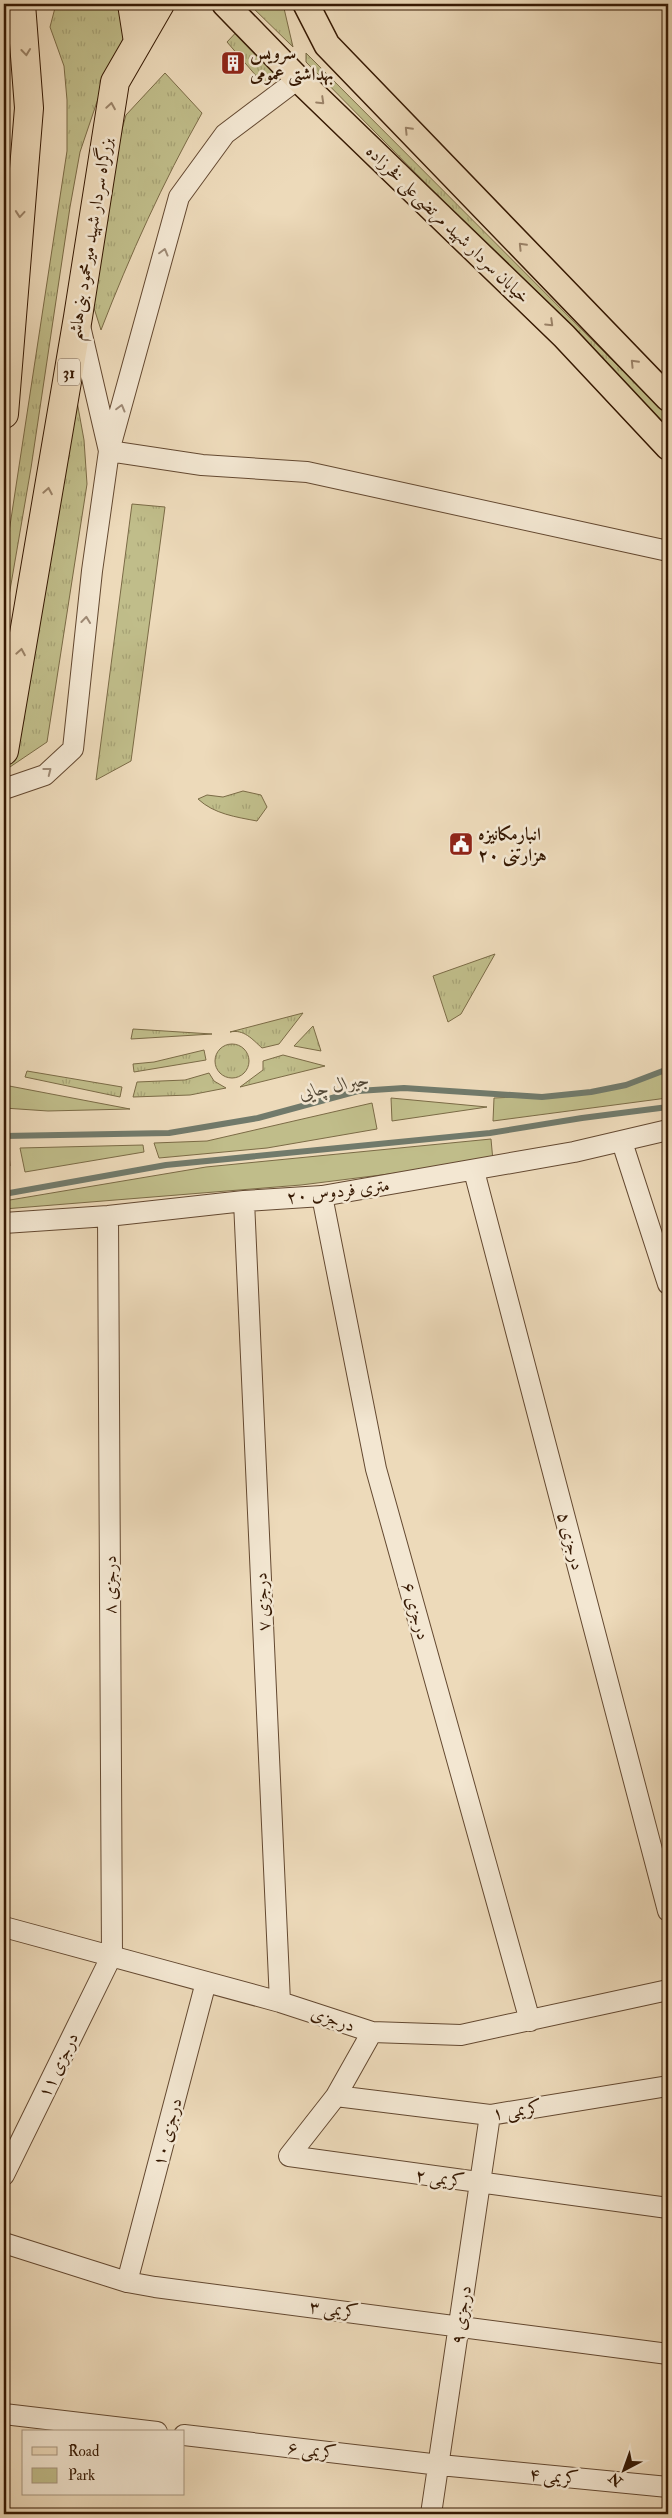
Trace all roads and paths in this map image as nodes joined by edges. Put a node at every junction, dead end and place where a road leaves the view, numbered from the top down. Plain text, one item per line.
1 (132, 4) edge
2 (160, 4) edge
3 (225, 4) edge
4 (306, 4) edge
5 (26, 10) edge
6 (138, 42) junction
7 (298, 78) junction
8 (78, 317) junction
9 (668, 398) edge
10 (4, 414) edge
11 (668, 447) edge
12 (109, 451) junction
13 (668, 551) edge
14 (4, 751) edge
15 (4, 789) edge
16 (668, 1130) edge
17 (622, 1142) junction
18 (474, 1171) junction
19 (322, 1196) junction
20 (244, 1201) junction
21 (108, 1216) junction
22 (4, 1223) edge
23 (668, 1284) edge
24 (668, 1911) edge
25 (4, 1927) edge
26 (112, 1955) junction
27 (206, 1982) junction
28 (668, 1990) edge
29 (280, 2002) junction
30 (530, 2022) junction
31 (372, 2032) junction
32 (668, 2086) edge
33 (336, 2096) junction
34 (490, 2115) junction
35 (4, 2175) edge
36 (480, 2184) junction
37 (668, 2208) edge
38 (4, 2243) edge
39 (127, 2282) junction
40 (460, 2325) junction
41 (668, 2354) edge
42 (4, 2414) edge
43 (140, 2430) edge
44 (185, 2435) edge
45 (440, 2465) junction
46 (668, 2487) edge
47 (431, 2514) edge

1 - 6 highway
2 - 6 highway, بزرگراه سردار شهید میرمحمود بنی‌هاشم / 31
3 - 7 main road, خیابان سردار شهید مرتضی‌علی فخرزاده
9 -> 4 main road, خیابان سردار شهید مرتضی‌علی فخرزاده
5 -> 10 highway
8 -> 6 highway, بزرگراه سردار شهید میرمحمود بنی‌هاشم / 31
7 -> 11 main road, خیابان سردار شهید مرتضی‌علی فخرزاده
12 -> 7 street
8 - 12 street
14 -> 8 highway, بزرگراه سردار شهید میرمحمود بنی‌هاشم / 31
12 - 13 street
15 -> 12 street
16 - 17 street, ۲۰ متری فردوس
17 - 18 street, ۲۰ متری فردوس
17 - 23 street
18 - 19 street, ۲۰ متری فردوس
18 - 24 street, درجزی ۵
19 - 20 street, ۲۰ متری فردوس
19 - 30 street, درجزی ۶
20 - 21 street, ۲۰ متری فردوس
20 - 29 street, درجزی ۷
21 - 22 street, ۲۰ متری فردوس
21 - 26 street, درجزی ۸
25 - 26 street, درجزی
26 - 27 street, درجزی
26 - 35 street, درجزی ۱۱
27 - 29 street, درجزی
27 - 39 street, درجزی ۱۰
28 - 30 street, درجزی
29 - 31 street, درجزی
30 - 31 street, درجزی
31 - 33 street
32 - 34 street, کریمی ۱
33 - 34 street, کریمی ۱
33 - 36 street, کریمی ۲
34 - 36 street, درجزی ۹
36 - 37 street, کریمی ۲
36 - 40 street, درجزی ۹
38 - 39 street, کریمی ۳
39 - 40 street, کریمی ۳
40 - 41 street, کریمی ۳
40 - 45 street, درجزی ۹
42 - 43 street
44 - 45 street, کریمی ۶
45 - 46 street, کریمی ۴
45 - 47 street, درجزی ۹

